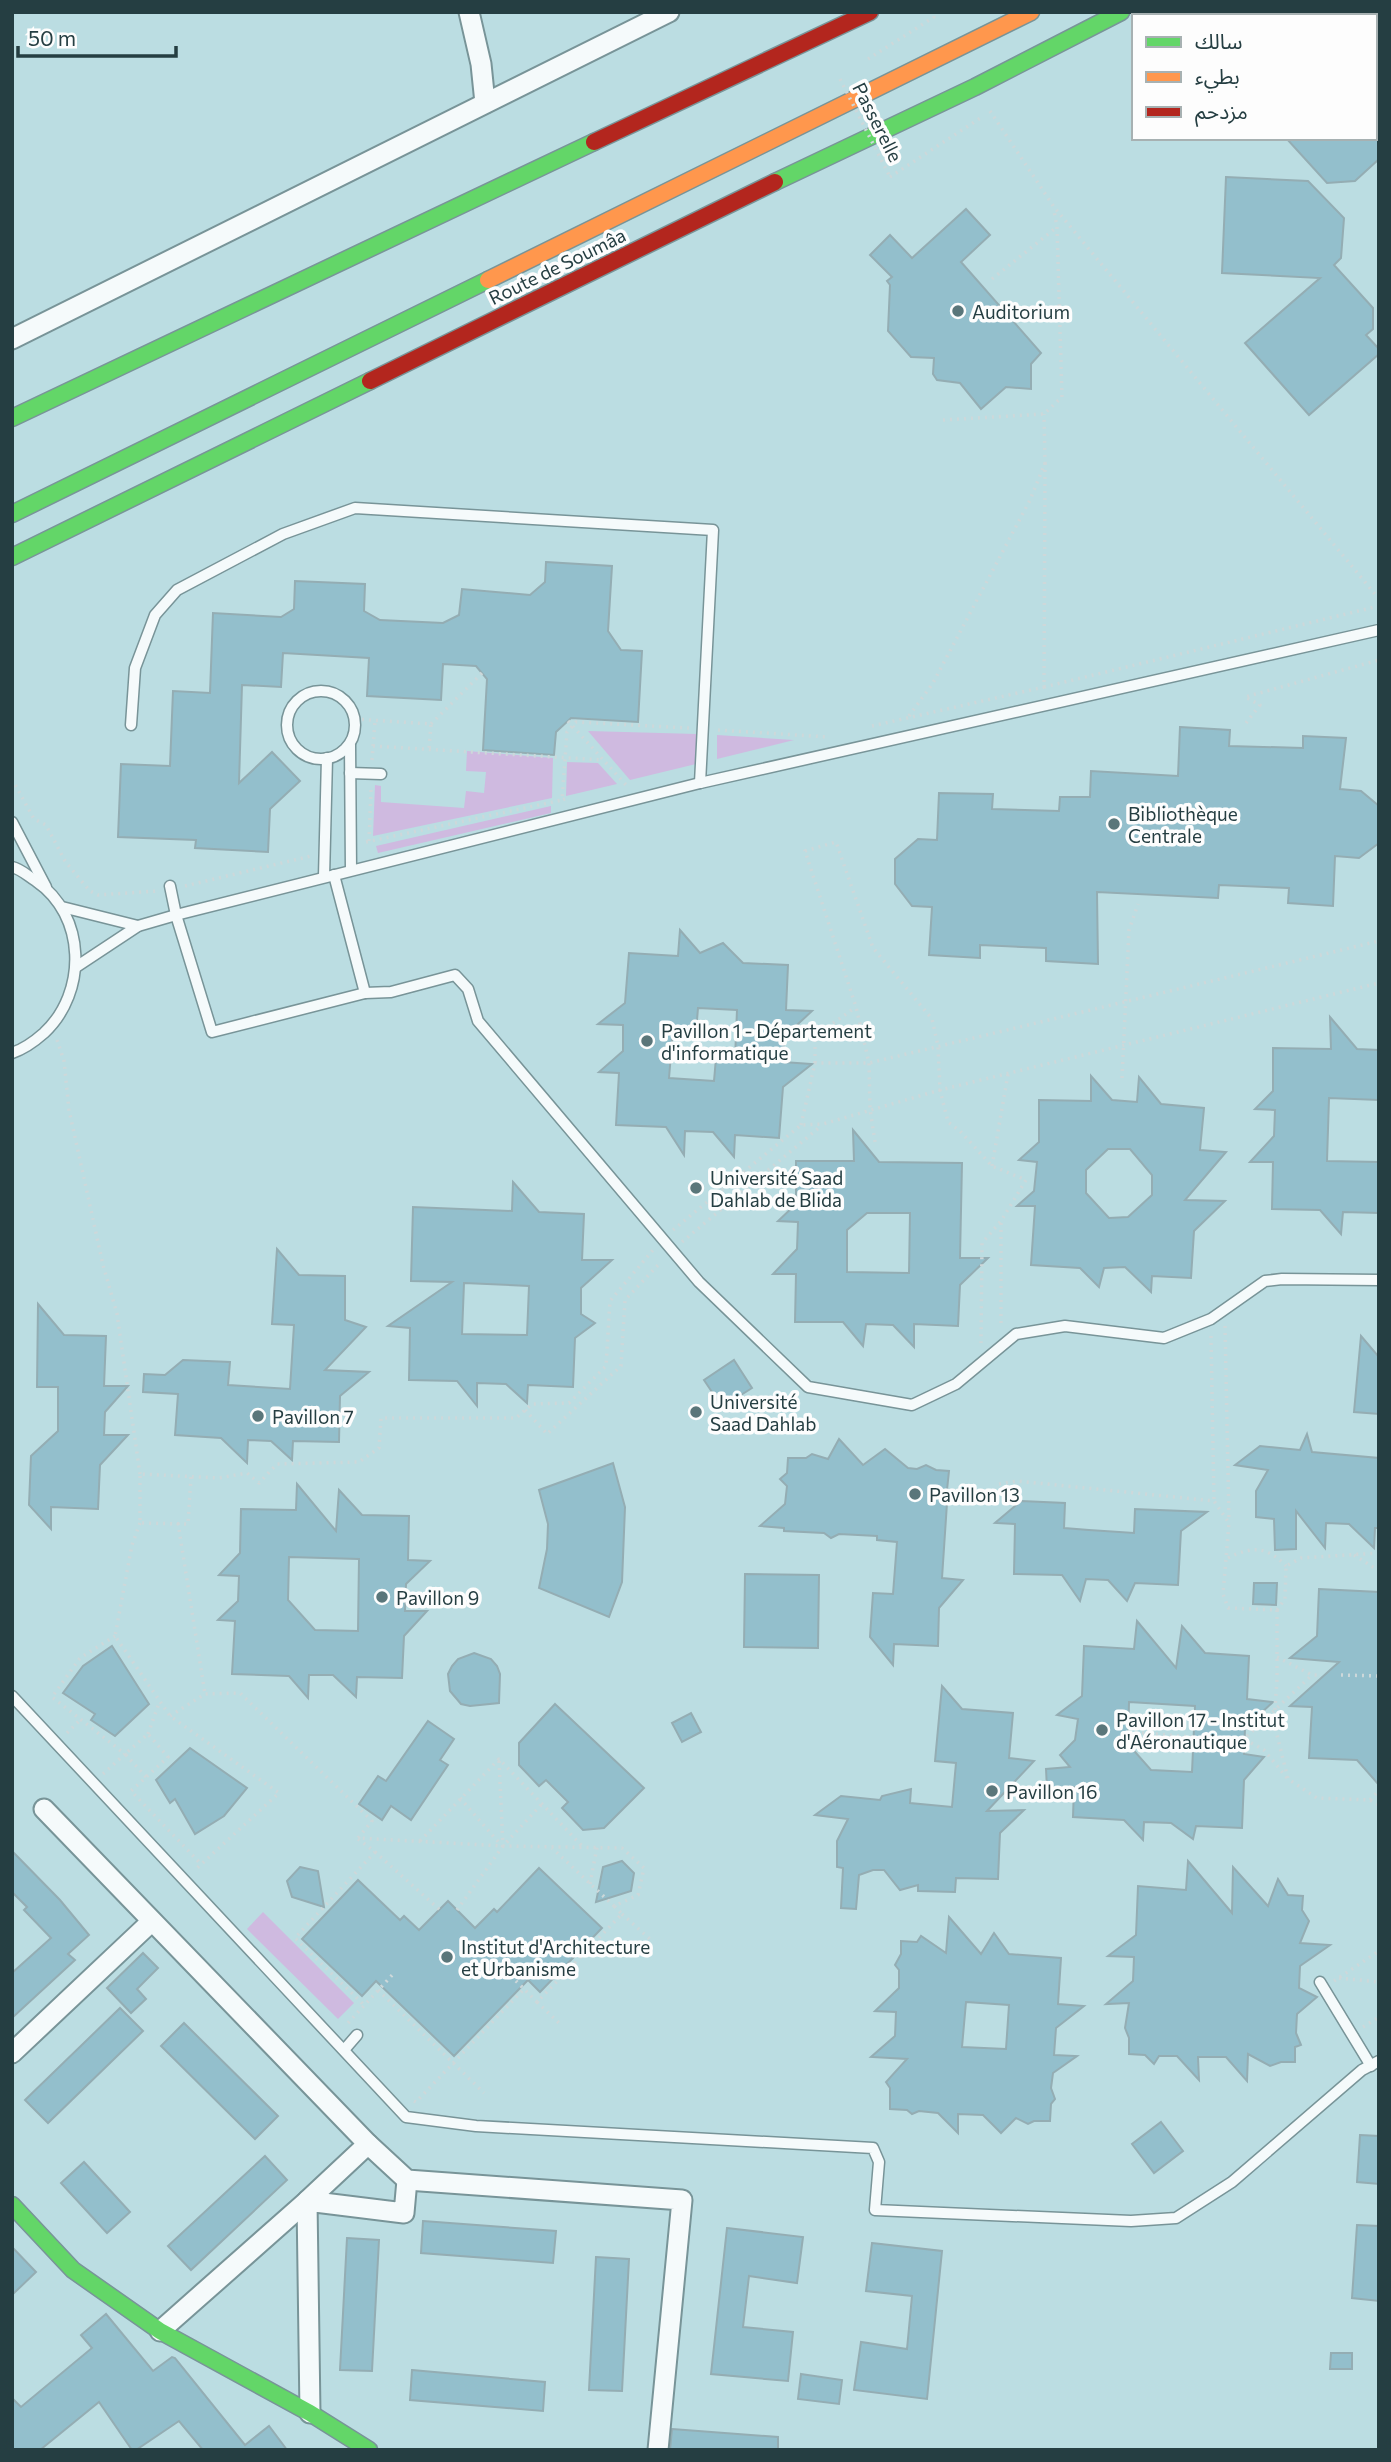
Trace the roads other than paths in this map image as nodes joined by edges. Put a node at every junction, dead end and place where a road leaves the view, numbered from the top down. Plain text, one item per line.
1 (469, 12) edge
2 (669, 12) edge
3 (870, 12) edge
4 (1031, 12) edge
5 (1121, 12) edge
6 (485, 103) junction
7 (12, 339) edge
8 (12, 418) edge
9 (12, 514) edge
10 (12, 557) edge
11 (1379, 630) edge
12 (131, 725) dead end
13 (350, 745) junction
14 (327, 758) junction
15 (350, 773) junction
16 (377, 774) road end
17 (701, 783) junction
18 (12, 822) edge
19 (12, 867) edge
20 (351, 870) junction
21 (329, 876) junction
22 (46, 888) junction
23 (170, 888) road end
24 (62, 907) junction
25 (176, 915) junction
26 (138, 926) junction
27 (76, 967) junction
28 (365, 993) junction
29 (14, 1055) edge
30 (1379, 1280) edge
31 (12, 1696) edge
32 (44, 1809) dead end
33 (151, 1922) junction
34 (1321, 1982) road end
35 (355, 2037) road end
36 (344, 2050) junction
37 (12, 2053) edge
38 (1375, 2064) edge
39 (368, 2144) junction
40 (407, 2180) junction
41 (307, 2201) junction
42 (12, 2204) edge
43 (160, 2331) junction
44 (310, 2413) junction
45 (369, 2450) edge
46 (658, 2450) edge

1 - 6 street
2 - 6 street
3 - 8 main road
4 - 9 main road, Route de Soumâa
5 - 10 main road, Route de Soumâa
6 - 7 street
11 - 17 lane
12 - 17 lane
13 - 14 lane
13 - 14 lane
13 - 15 lane
14 - 21 lane
15 - 16 lane
15 - 20 lane
17 - 20 lane
18 - 22 lane
19 - 22 lane
20 - 21 lane
21 - 25 lane
21 - 28 lane
22 - 24 lane
23 - 25 lane
24 - 26 lane
24 - 27 lane
25 - 26 lane
25 - 28 lane
26 - 27 lane
27 - 29 lane
28 - 30 lane
31 - 36 lane
32 - 33 street
33 - 37 street
33 - 39 street
34 - 38 lane
35 - 36 lane
36 - 38 lane
39 - 40 street
39 - 41 street
40 - 41 street
40 - 46 street
41 - 43 street
41 - 44 street
42 - 43 main road
43 - 44 main road
44 - 45 main road

